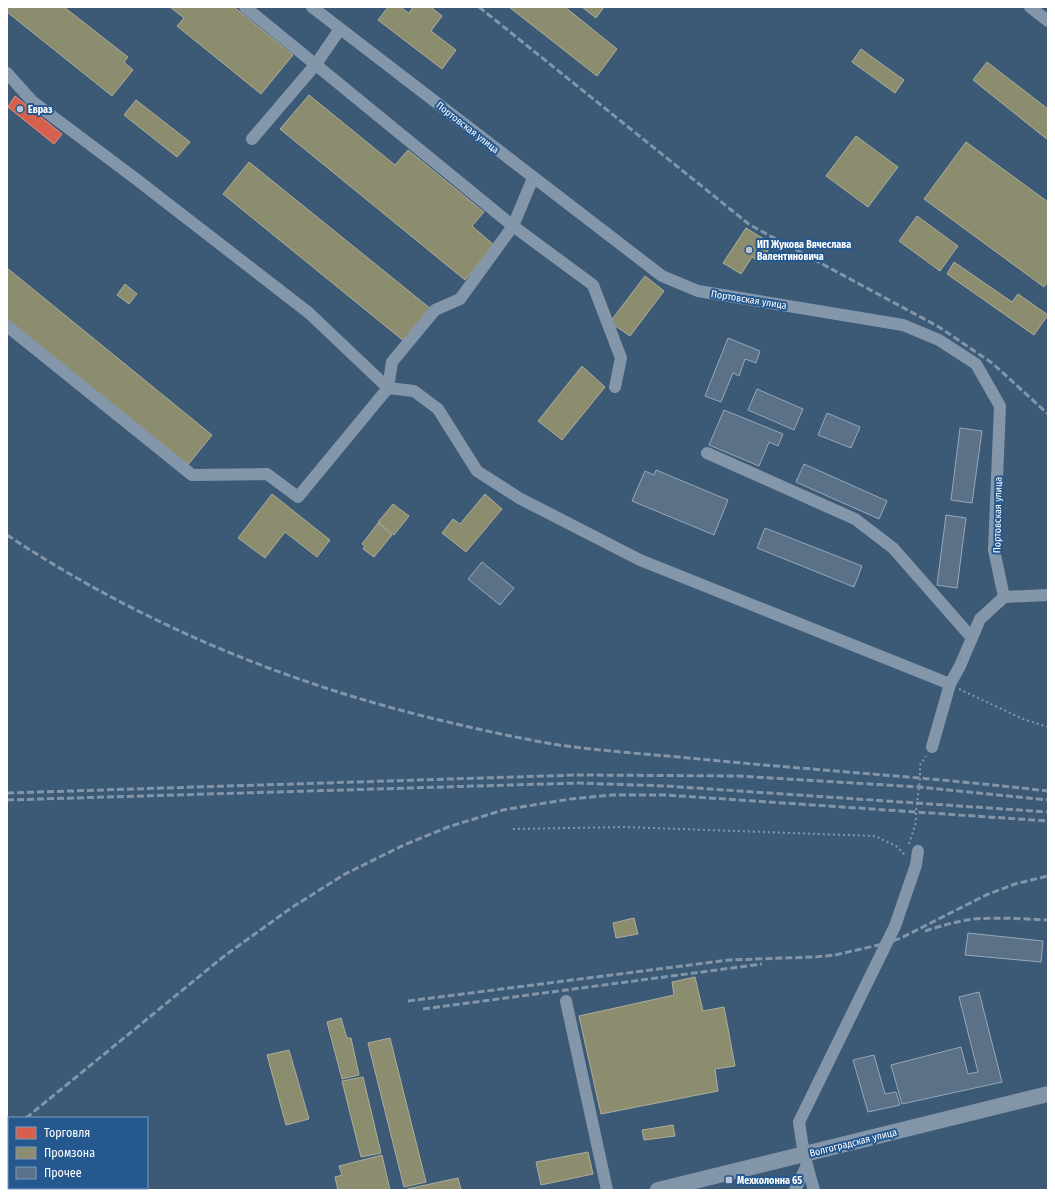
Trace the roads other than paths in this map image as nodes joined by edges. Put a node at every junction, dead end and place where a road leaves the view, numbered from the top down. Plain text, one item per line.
1 (245, 7) edge
2 (312, 7) edge
3 (1030, 7) edge
4 (1048, 21) edge
5 (340, 29) junction
6 (316, 64) junction
7 (7, 73) edge
8 (252, 139) dead end
9 (533, 178) junction
10 (513, 226) junction
11 (7, 326) edge
12 (614, 387) dead end
13 (388, 388) junction
14 (707, 453) dead end
15 (1048, 594) edge
16 (1004, 597) junction
17 (972, 638) junction
18 (950, 684) junction
19 (932, 747) road end
20 (913, 849) road end
21 (566, 1001) dead end
22 (1048, 1094) edge
23 (806, 1160) junction
24 (607, 1190) edge
25 (658, 1190) edge
26 (795, 1190) edge
27 (814, 1190) edge

1 - 6 street
2 - 5 street, Портовская улица
3 - 4 street
5 - 6 street
5 - 9 street, Портовская улица
6 - 8 street
6 - 10 street
7 - 13 street
9 - 10 street
9 - 16 street, Портовская улица
10 - 12 street
10 - 13 street
11 - 13 street
13 - 18 street
14 - 17 street
15 - 16 street
16 - 17 street
17 - 18 street
18 - 19 street
20 - 23 street
21 - 24 street
22 - 23 main road, Волгоградская улица
23 - 25 main road, Волгоградская улица
23 - 26 street
23 - 27 street

